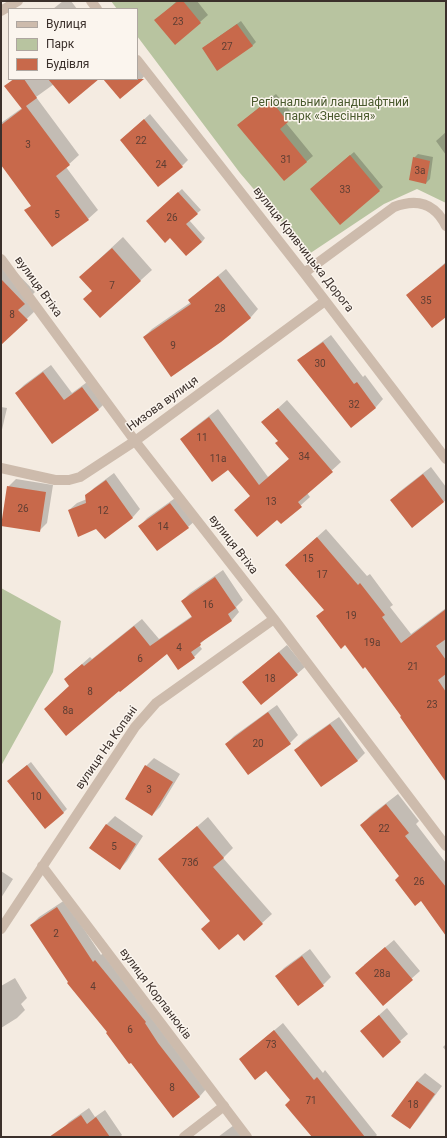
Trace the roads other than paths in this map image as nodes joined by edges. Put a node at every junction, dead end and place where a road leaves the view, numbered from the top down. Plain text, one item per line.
1 (18, 1) edge
2 (1, 12) edge
3 (138, 61) edge
4 (446, 226) edge
5 (1, 259) edge
6 (304, 274) junction
7 (325, 301) junction
8 (135, 441) junction
9 (446, 459) edge
10 (1, 468) edge
11 (274, 619) junction
12 (446, 846) edge
13 (42, 866) junction
14 (1, 929) edge
15 (224, 1106) junction
16 (184, 1137) edge
17 (248, 1137) edge

1 - 2 street
3 - 6 street, вулиця Кривчицька Дорога
4 - 6 street
5 - 8 street, вулиця Втіха
6 - 7 street, вулиця Кривчицька Дорога
7 - 8 street, Низова вулиця
7 - 9 street, вулиця Кривчицька Дорога
8 - 10 street, Низова вулиця
8 - 11 street, вулиця Втіха
11 - 12 street, вулиця Втіха
11 - 13 street, вулиця На Копані
13 - 14 street, вулиця На Копані
13 - 15 street, вулиця Корпанюків
15 - 16 street
15 - 17 street, вулиця Корпанюків

